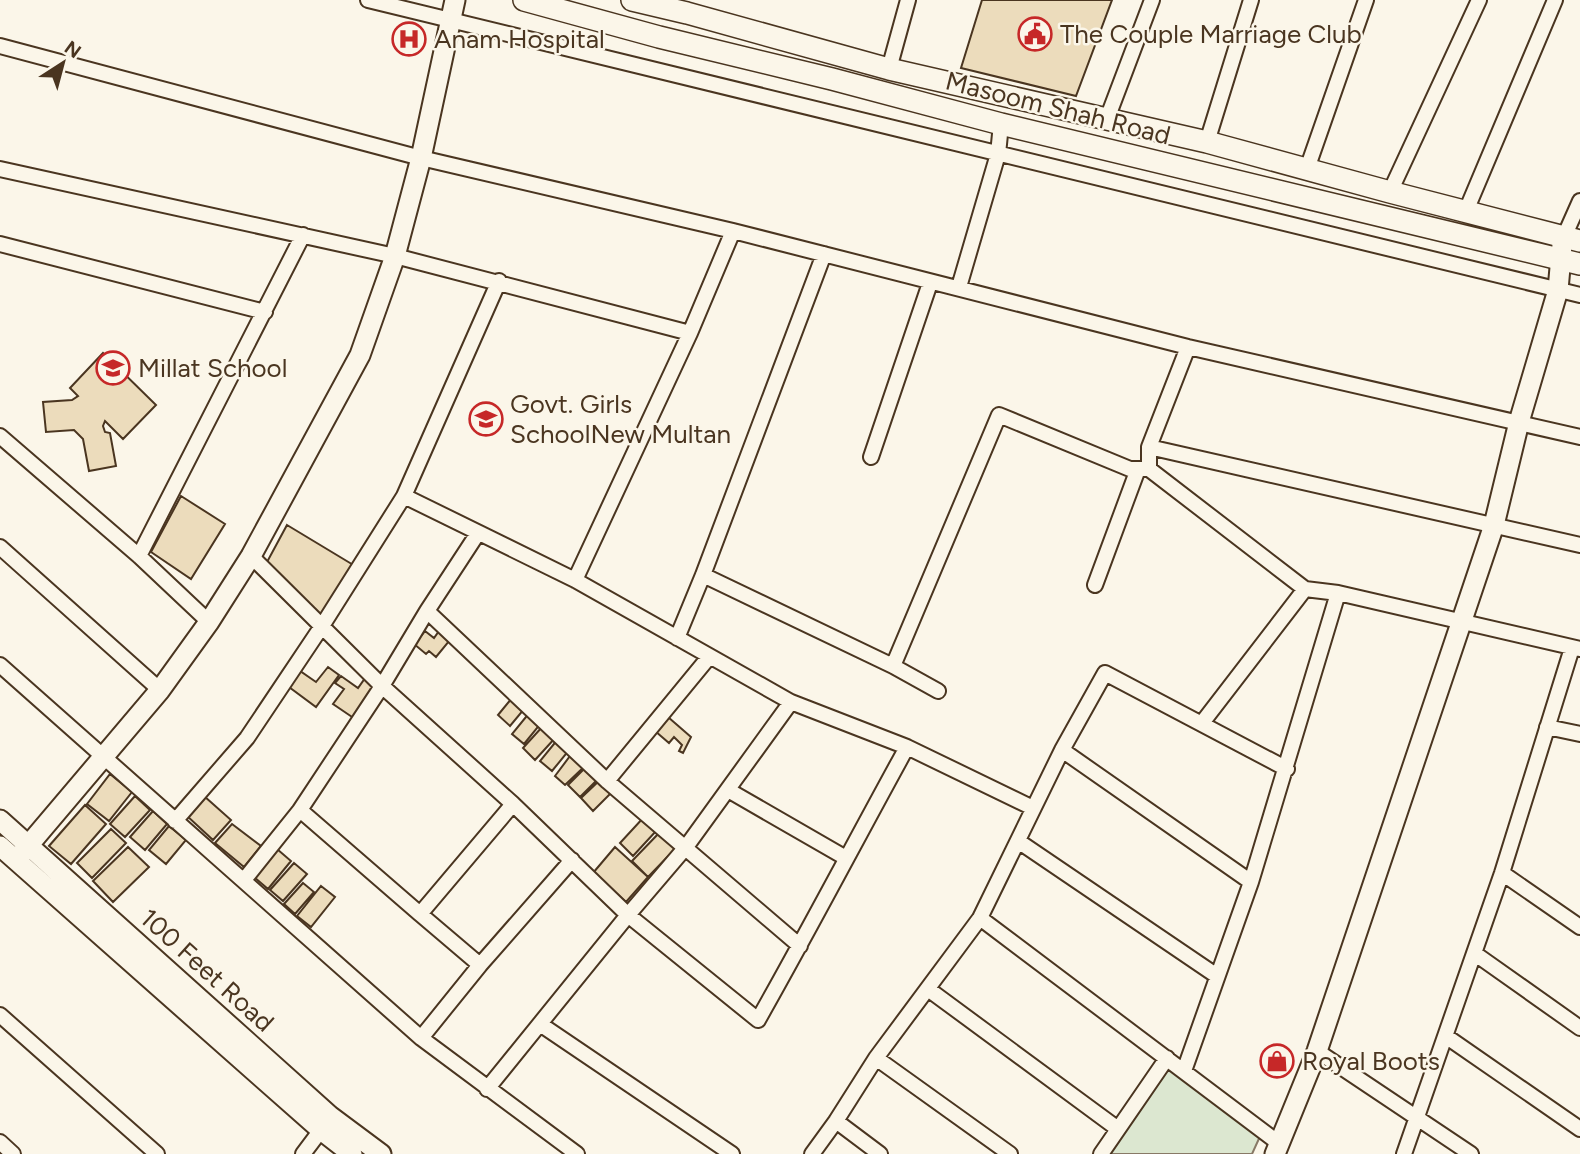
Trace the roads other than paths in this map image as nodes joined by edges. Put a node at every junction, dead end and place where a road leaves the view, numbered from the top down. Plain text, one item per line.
1 (368, 0) edge
2 (455, 0) edge
3 (524, 0) edge
4 (632, 0) edge
5 (908, 0) edge
6 (1152, 0) edge
7 (1251, 0) edge
8 (1366, 0) edge
9 (1479, 0) edge
10 (1555, 0) edge
11 (681, 7) edge
12 (451, 20) junction
13 (659, 37) junction
14 (0, 46) edge
15 (889, 69) junction
16 (1026, 100) junction
17 (1107, 119) junction
18 (1011, 127) junction
19 (1207, 142) junction
20 (998, 154) junction
21 (421, 158) junction
22 (0, 169) edge
23 (1307, 169) junction
24 (1391, 192) junction
25 (1580, 201) edge
26 (1466, 211) junction
27 (733, 231) junction
28 (303, 235) junction
29 (1572, 239) edge
30 (0, 244) edge
31 (824, 254) junction
32 (395, 256) junction
33 (1570, 261) edge
34 (499, 281) junction
35 (930, 283) junction
36 (959, 287) junction
37 (1558, 290) junction
38 (1580, 295) edge
39 (265, 312) junction
40 (690, 333) junction
41 (1188, 347) junction
42 (1519, 422) junction
43 (0, 436) edge
44 (1580, 437) edge
45 (1149, 447) junction
46 (871, 457) dead end
47 (1144, 469) junction
48 (404, 496) junction
49 (1494, 525) junction
50 (478, 533) junction
51 (1580, 545) edge
52 (0, 547) edge
53 (139, 556) junction
54 (251, 556) junction
55 (703, 575) junction
56 (575, 580) junction
57 (1096, 585) dead end
58 (1305, 589) junction
59 (1338, 593) junction
60 (427, 611) junction
61 (209, 622) junction
62 (1462, 622) junction
63 (322, 625) junction
64 (677, 638) junction
65 (1576, 649) edge
66 (709, 657) junction
67 (0, 666) edge
68 (893, 666) junction
69 (382, 686) junction
70 (160, 690) junction
71 (938, 691) dead end
72 (791, 702) junction
73 (1202, 723) junction
74 (1547, 727) junction
75 (1580, 734) edge
76 (907, 747) junction
77 (1062, 750) junction
78 (104, 758) junction
79 (1287, 769) junction
80 (607, 781) junction
81 (728, 790) junction
82 (513, 804) junction
83 (1033, 808) junction
84 (300, 810) junction
85 (0, 820) edge
86 (175, 821) junction
87 (1018, 841) junction
88 (0, 846) edge
89 (686, 847) junction
90 (23, 853) junction
91 (846, 858) junction
92 (572, 860) junction
93 (1502, 873) junction
94 (244, 880) junction
95 (1251, 882) junction
96 (420, 914) junction
97 (628, 915) junction
98 (980, 918) junction
99 (1580, 927) edge
100 (800, 946) junction
101 (1474, 953) junction
102 (480, 965) junction
103 (1217, 976) junction
104 (928, 989) junction
105 (0, 1015) edge
106 (540, 1024) junction
107 (1580, 1028) edge
108 (1447, 1037) junction
109 (421, 1038) junction
110 (1317, 1051) junction
111 (1167, 1058) junction
112 (876, 1059) junction
113 (1184, 1071) junction
114 (487, 1089) junction
115 (1418, 1117) junction
116 (836, 1121) junction
117 (1118, 1129) junction
118 (1580, 1129) edge
119 (321, 1130) junction
120 (0, 1142) edge
121 (1277, 1149) edge
122 (13, 1154) edge
123 (157, 1154) edge
124 (303, 1154) edge
125 (352, 1154) edge
126 (381, 1154) edge
127 (577, 1154) edge
128 (732, 1154) edge
129 (812, 1154) edge
130 (880, 1154) edge
131 (1010, 1154) edge
132 (1101, 1154) edge
133 (1404, 1154) edge
134 (1471, 1154) edge

1 - 12 street
2 - 12 main road
3 - 13 main road, Masoom Shah Road
4 - 11 main road, Masoom Shah Road
5 - 15 street
6 - 17 street
7 - 19 street
8 - 23 street
9 - 24 street
10 - 26 street
11 - 13 main road
11 - 15 main road, Masoom Shah Road
12 - 20 street
12 - 21 main road
13 - 18 main road, Masoom Shah Road
14 - 21 street
15 - 16 main road, Masoom Shah Road
16 - 17 main road, Masoom Shah Road
16 - 18 main road
17 - 19 main road, Masoom Shah Road
18 - 20 street
18 - 33 main road, Masoom Shah Road
19 - 23 main road, Masoom Shah Road
20 - 36 street
20 - 37 street
21 - 27 street
21 - 32 main road
22 - 28 street
23 - 24 main road, Masoom Shah Road
24 - 26 main road, Masoom Shah Road
25 - 29 street
26 - 29 main road, Masoom Shah Road
27 - 31 street
27 - 40 street
28 - 32 street
28 - 39 street
29 - 33 main road
30 - 39 street
31 - 35 street
31 - 55 street
32 - 34 street
32 - 54 main road
33 - 37 main road
34 - 40 street
34 - 48 street
35 - 36 street
35 - 46 street
36 - 41 street
37 - 38 street
37 - 42 main road
39 - 53 street
40 - 56 street
41 - 42 street
41 - 45 street
42 - 44 street
42 - 49 main road
43 - 53 street
45 - 47 street
45 - 49 street
47 - 57 street
47 - 58 street
47 - 68 street
48 - 50 street
48 - 63 street
49 - 51 street
49 - 62 main road
50 - 56 street
50 - 60 street
52 - 70 street
53 - 61 street
54 - 61 main road
54 - 63 street
55 - 64 street
55 - 68 street
56 - 64 street
58 - 59 street
58 - 73 street
59 - 62 street
59 - 79 street
60 - 69 street
60 - 80 street
61 - 70 main road
62 - 65 street
62 - 110 main road
63 - 69 street
63 - 86 street
64 - 66 street
65 - 74 street
66 - 72 street
66 - 80 street
67 - 78 street
68 - 71 street
69 - 82 street
69 - 84 street
70 - 78 main road
72 - 76 street
72 - 81 street
73 - 77 street
73 - 79 street
74 - 75 street
74 - 93 street
76 - 83 street
76 - 91 street
77 - 83 street
77 - 95 street
78 - 86 street
78 - 90 main road
79 - 95 street
80 - 89 street
81 - 89 street
81 - 91 street
82 - 92 street
82 - 96 street
83 - 87 street
84 - 94 street
84 - 96 street
85 - 90 main road, 100 Feet Road
86 - 94 street
87 - 98 street
87 - 103 street
88 - 90 main road, 100 Feet Road
89 - 97 street
89 - 100 street
90 - 119 main road, 100 Feet Road
90 - 126 main road, 100 Feet Road
91 - 100 street
92 - 97 street
92 - 102 street
93 - 99 street
93 - 101 street
94 - 109 street
95 - 103 street
96 - 102 street
97 - 100 street
97 - 106 street
98 - 104 street
98 - 111 street
101 - 107 street
101 - 108 street
102 - 109 street
103 - 113 street
104 - 112 street
104 - 117 street
105 - 123 street
106 - 114 street
106 - 128 street
108 - 115 street
108 - 118 street
109 - 114 street
110 - 115 street
110 - 121 main road
111 - 113 street
111 - 117 street
112 - 116 street
112 - 131 street
113 - 121 street
114 - 127 street
115 - 133 street
115 - 134 street
116 - 129 street
116 - 130 street
117 - 132 street
119 - 124 street
119 - 125 main road, 100 Feet Road
120 - 122 street

